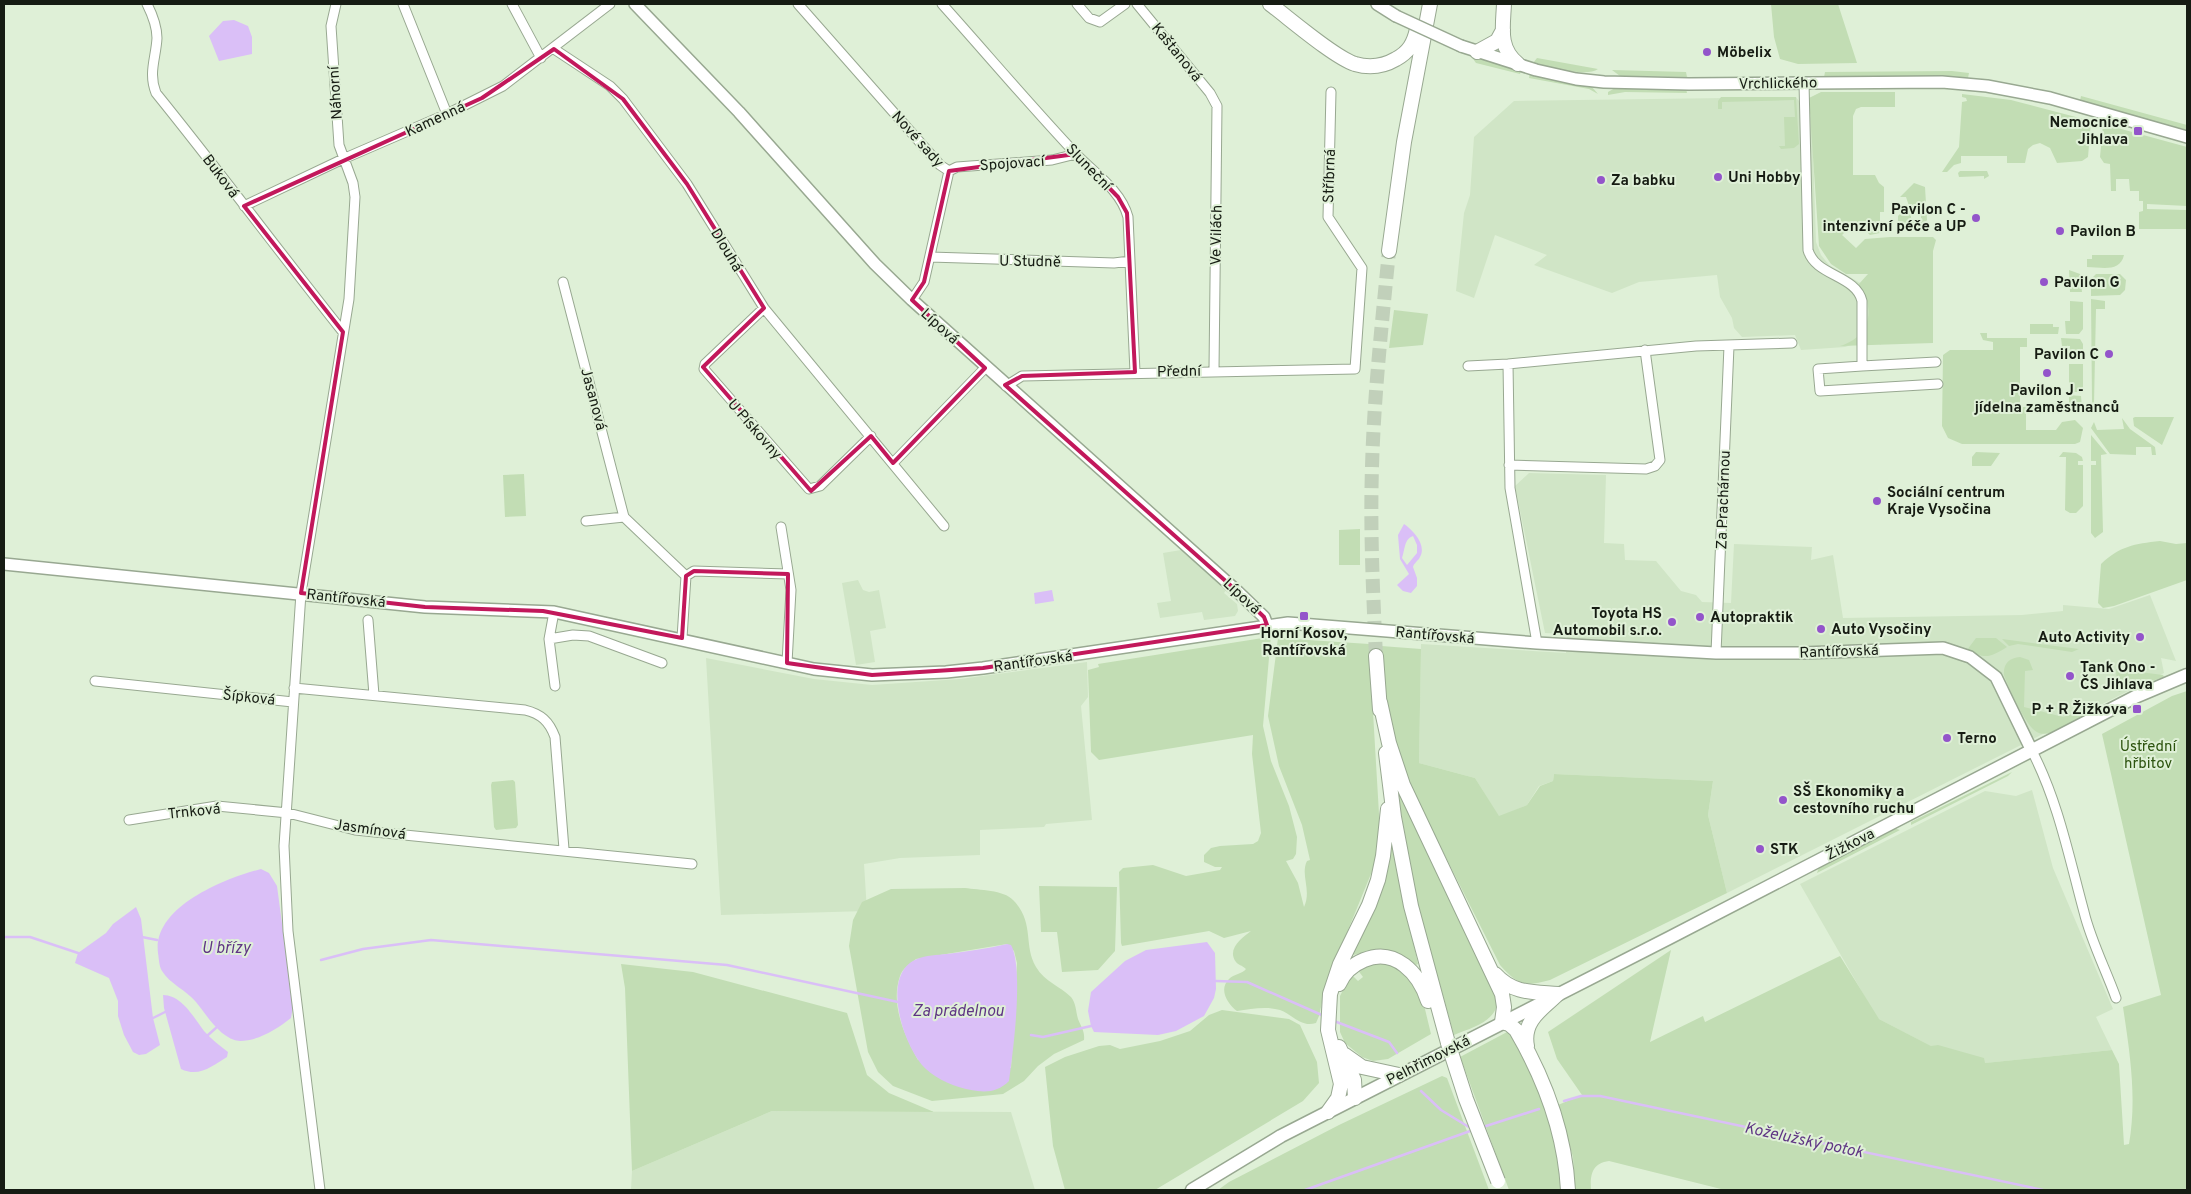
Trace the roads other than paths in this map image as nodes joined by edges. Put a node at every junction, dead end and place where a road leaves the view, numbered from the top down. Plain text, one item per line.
1 (147, 4) edge
2 (336, 4) edge
3 (403, 4) edge
4 (512, 4) edge
5 (610, 4) edge
6 (636, 4) edge
7 (798, 4) edge
8 (942, 4) edge
9 (1077, 4) edge
10 (1126, 4) edge
11 (1137, 4) edge
12 (1270, 4) edge
13 (1377, 4) edge
14 (1424, 4) edge
15 (1430, 4) edge
16 (1504, 4) edge
17 (1503, 30) junction
18 (554, 49) junction
19 (1477, 52) junction
20 (541, 58) junction
21 (1518, 64) junction
22 (1804, 83) junction
23 (1331, 92) dead end
24 (1215, 100) joint
25 (448, 114) junction
26 (2187, 136) edge
27 (1076, 154) junction
28 (344, 160) junction
29 (949, 171) junction
30 (244, 206) junction
31 (1389, 251) tunnel mouth
32 (930, 257) junction
33 (1130, 261) junction
34 (563, 282) dead end
35 (912, 300) junction
36 (764, 308) junction
37 (343, 332) junction
38 (1792, 343) dead end
39 (1729, 346) junction
40 (1645, 350) junction
41 (1936, 362) dead end
42 (1508, 364) junction
43 (1468, 366) dead end
44 (1862, 366) junction
45 (985, 368) junction
46 (1354, 369) joint
47 (1214, 370) junction
48 (1135, 372) junction
49 (1938, 384) dead end
50 (1006, 386) junction
51 (871, 436) junction
52 (893, 462) junction
53 (1509, 465) junction
54 (624, 517) junction
55 (586, 521) dead end
56 (944, 526) dead end
57 (781, 527) dead end
58 (6, 565) edge
59 (788, 574) junction
60 (686, 576) junction
61 (301, 593) junction
62 (554, 612) junction
63 (368, 620) dead end
64 (1267, 625) junction
65 (682, 638) junction
66 (549, 639) junction
67 (1537, 643) junction
68 (1716, 653) junction
69 (1376, 656) tunnel mouth
70 (662, 662) dead end
71 (787, 663) junction
72 (2187, 675) edge
73 (95, 681) dead end
74 (555, 686) dead end
75 (294, 688) junction
76 (374, 695) junction
77 (294, 702) junction
78 (1380, 702) junction
79 (2032, 751) junction
80 (1390, 784) junction
81 (288, 813) junction
82 (130, 820) dead end
83 (564, 850) junction
84 (692, 864) dead end
85 (1669, 938) joint
86 (1489, 966) junction
87 (1558, 994) junction
88 (2116, 998) dead end
89 (1331, 1005) junction
90 (1434, 1008) junction
91 (1502, 1022) junction
92 (1331, 1024) junction
93 (1341, 1051) junction
94 (1530, 1057) junction
95 (1400, 1075) junction
96 (1341, 1084) junction
97 (1355, 1098) junction
98 (1328, 1112) junction
99 (1500, 1186) edge
100 (320, 1190) edge
101 (1192, 1190) edge
102 (1568, 1190) edge

1 - 30 street, Buková
2 - 28 street, Náhorní
3 - 25 street
4 - 20 street
5 - 18 street, Kamenná
6 - 35 street, Lípová
7 - 29 street, Nové sady
8 - 27 street, Sluneční
9 - 10 street
11 - 24 street, Kaštanová
12 - 14 main road
13 - 19 street, Vrchlického, bridge
15 - 31 main road
16 - 17 main road
17 - 19 main road
17 - 21 main road
18 - 20 street, Kamenná
18 - 36 street, Dlouhá
19 - 21 street, Vrchlického
20 - 25 street, Kamenná
21 - 22 street, Vrchlického
22 - 26 street, Vrchlického
22 - 44 street
23 - 46 street, Stříbrná
24 - 47 street, Ve Vilách
25 - 28 street, Kamenná
27 - 29 street, Spojovací
27 - 33 street, Sluneční
28 - 30 street, Kamenná
28 - 37 street, Náhorní
29 - 32 street, Nové sady
30 - 37 street, Buková
32 - 33 street, U Studně
32 - 35 street, Nové sady
33 - 48 street, Sluneční
34 - 54 street, Jasanová
35 - 45 street, Lípová
36 - 51 street, Dlouhá
36 - 51 street, U Pískovny
37 - 61 street, Šípková
38 - 39 street
39 - 40 street
39 - 68 street, Za Prachárnou
40 - 42 street
40 - 53 street
41 - 44 street
42 - 43 street
42 - 53 street
44 - 49 street
45 - 50 street, Lípová
45 - 52 street
46 - 47 street, Přední
47 - 48 street, Přední
48 - 50 street, Přední
50 - 64 street, Lípová
51 - 52 street, Dlouhá
52 - 56 street, Dlouhá
53 - 67 street
54 - 55 street
54 - 60 street
57 - 59 street
58 - 61 street, Rantířovská
59 - 60 street
59 - 71 street
60 - 65 street
61 - 62 street, Rantířovská
61 - 75 street, Šípková
62 - 65 street, Rantířovská
62 - 66 street
63 - 76 street
64 - 67 street, Rantířovská
64 - 71 street, Rantířovská
65 - 71 street, Rantířovská
66 - 70 street
66 - 74 street
67 - 68 street, Rantířovská
68 - 79 street, Rantířovská
69 - 78 main road
72 - 79 main road, Žižkova
73 - 77 street, Šípková
75 - 76 street
75 - 77 street, Šípková
76 - 83 street
77 - 81 street
78 - 80 main road
78 - 86 main road
79 - 85 main road, Žižkova
79 - 88 street
80 - 89 main road
80 - 90 main road
81 - 82 street, Trnková
81 - 83 street, Jasmínová
81 - 100 street
83 - 84 street, Jasmínová
85 - 87 main road, Pelhřimovská
86 - 87 main road
86 - 91 main road
87 - 91 main road, Pelhřimovská
87 - 94 main road
89 - 90 main road
89 - 92 main road
90 - 99 main road, bridge
91 - 94 main road
91 - 95 main road, Pelhřimovská
92 - 93 main road
92 - 96 main road
93 - 95 main road
93 - 97 main road
94 - 102 main road
95 - 97 main road, Pelhřimovská
96 - 97 main road
96 - 98 main road
97 - 98 main road, Pelhřimovská
98 - 101 main road, Pelhřimovská

